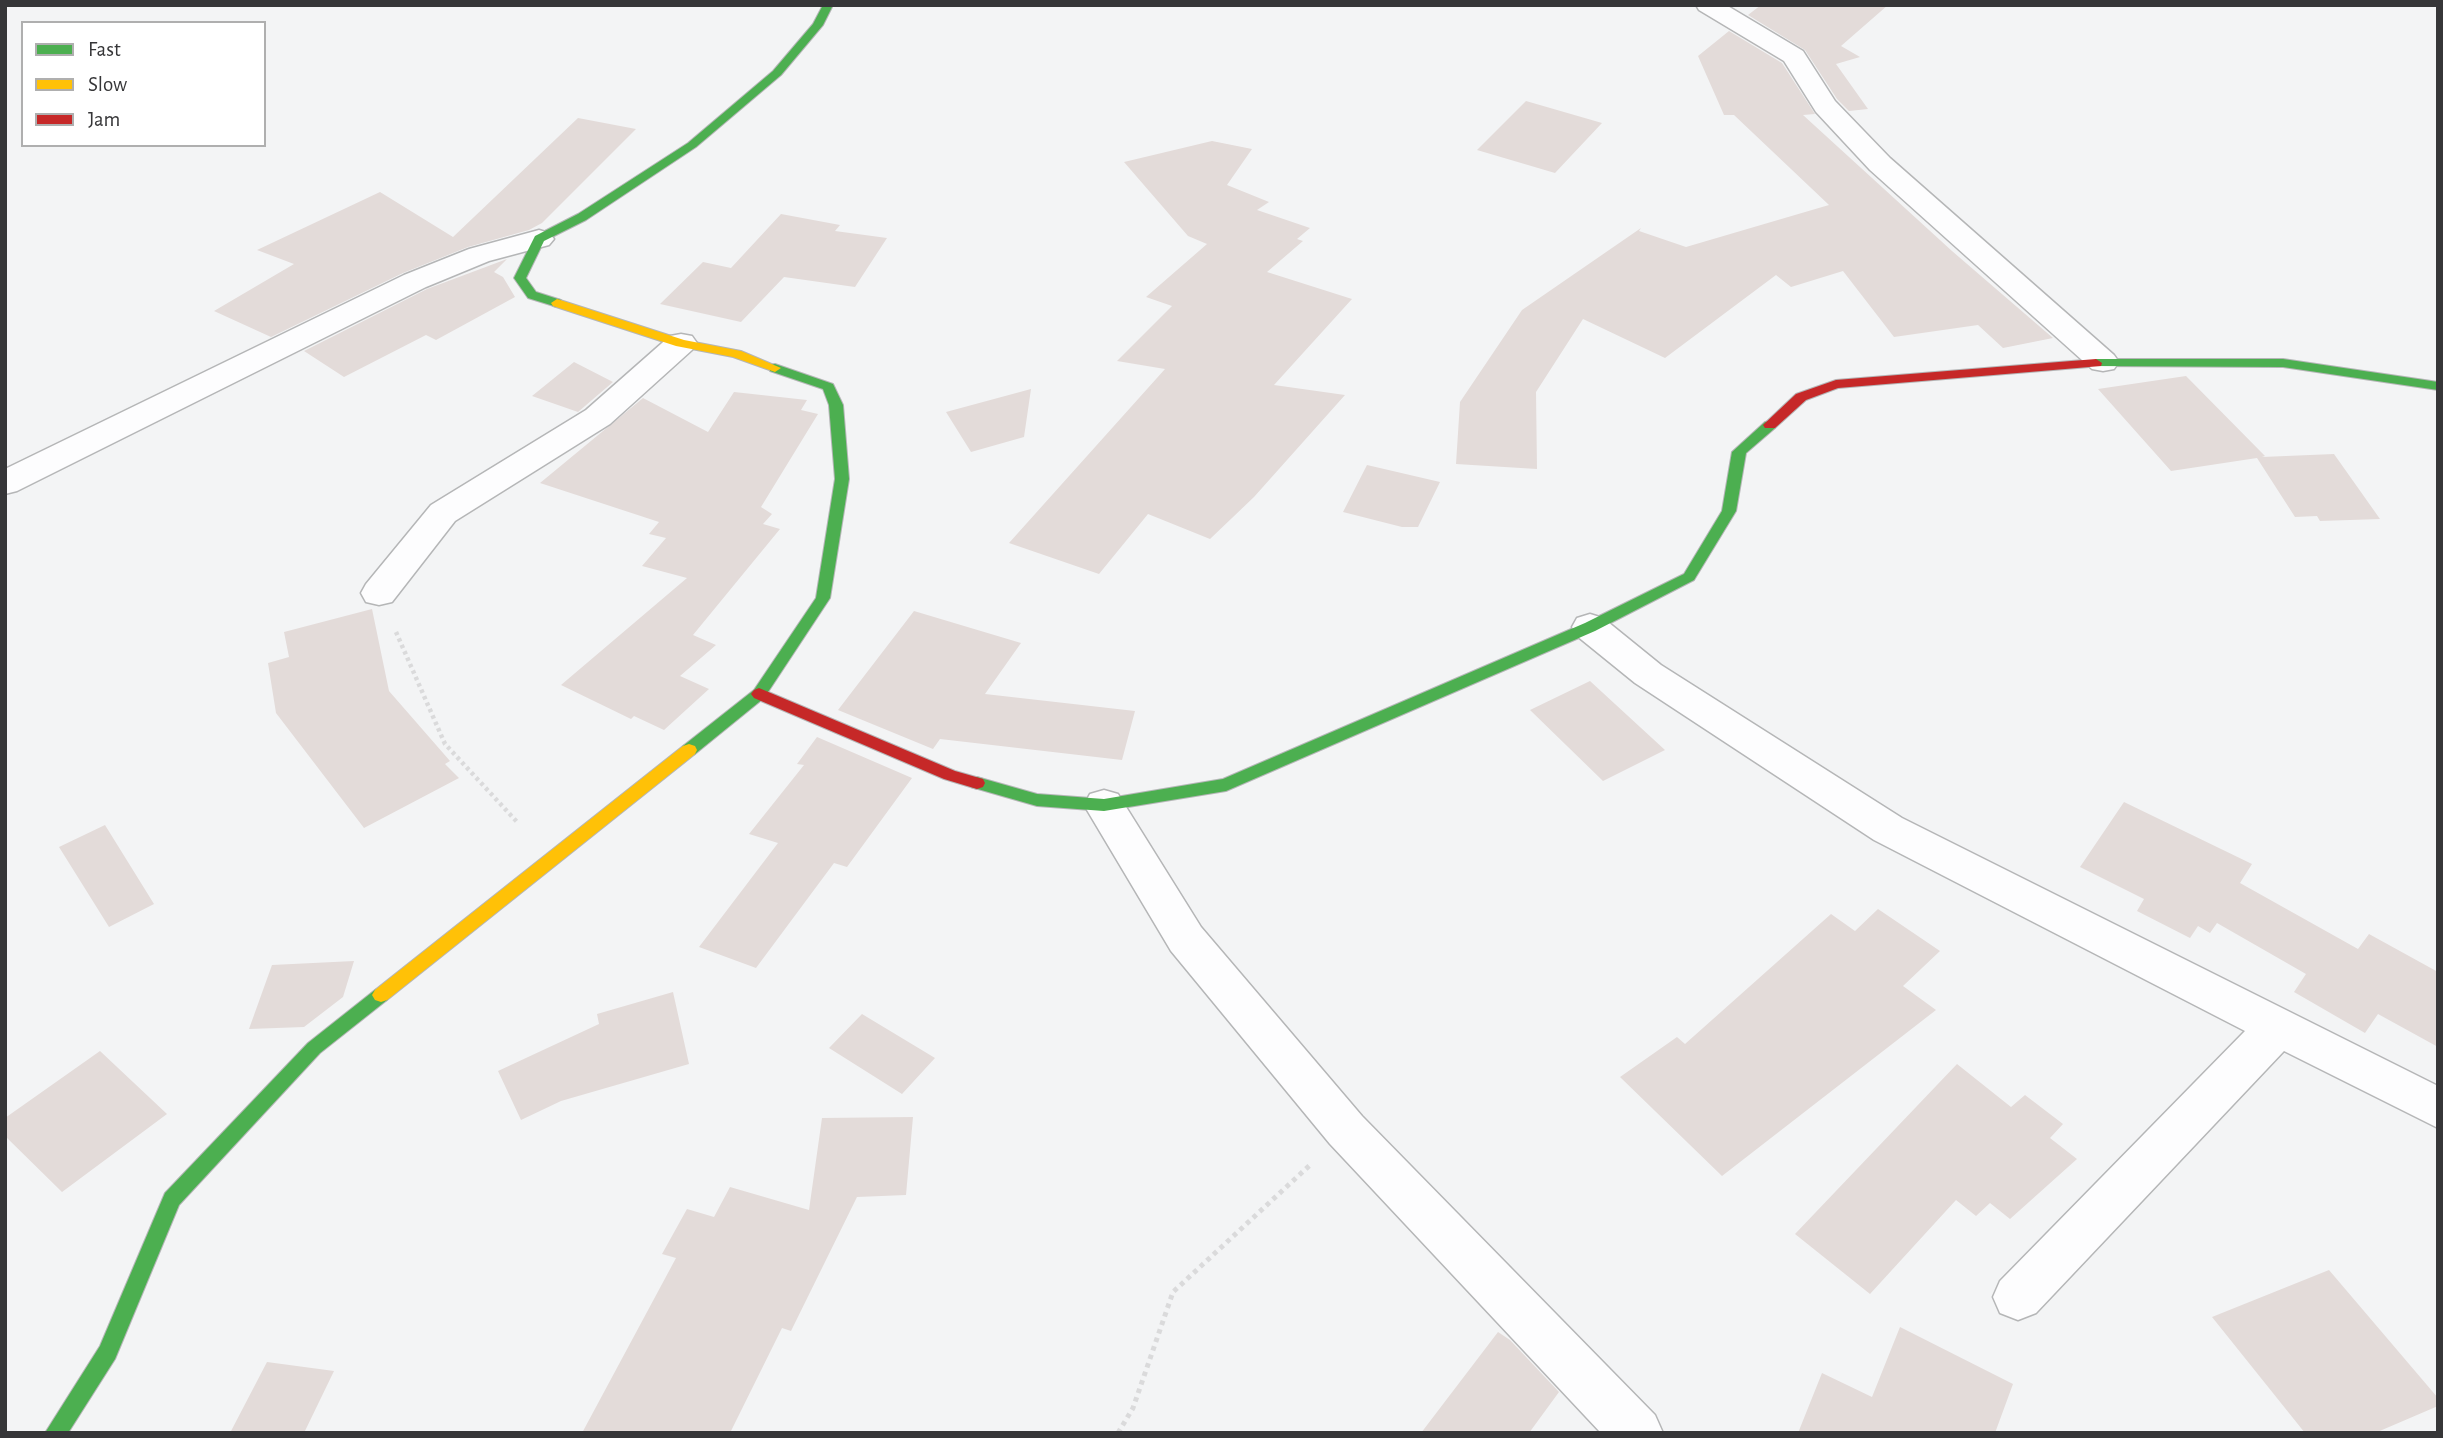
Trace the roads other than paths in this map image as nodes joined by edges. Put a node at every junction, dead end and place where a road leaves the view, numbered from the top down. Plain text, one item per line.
1 (828, 5) edge
2 (1708, 5) edge
3 (539, 239) junction
4 (681, 343) junction
5 (2103, 362) junction
6 (2438, 386) edge
7 (5, 483) edge
8 (379, 593) road end
9 (1590, 627) junction
10 (759, 694) junction
11 (1104, 806) junction
12 (2278, 1027) junction
13 (2438, 1108) edge
14 (2018, 1297) dead end
15 (1632, 1431) edge
16 (56, 1433) edge

1 - 3 street
2 - 5 street
3 - 4 street
3 - 7 street
4 - 8 street
4 - 10 street
5 - 6 street
5 - 9 street
9 - 11 street
9 - 12 street
10 - 11 street
10 - 16 street
11 - 15 street
12 - 13 street
12 - 14 street

